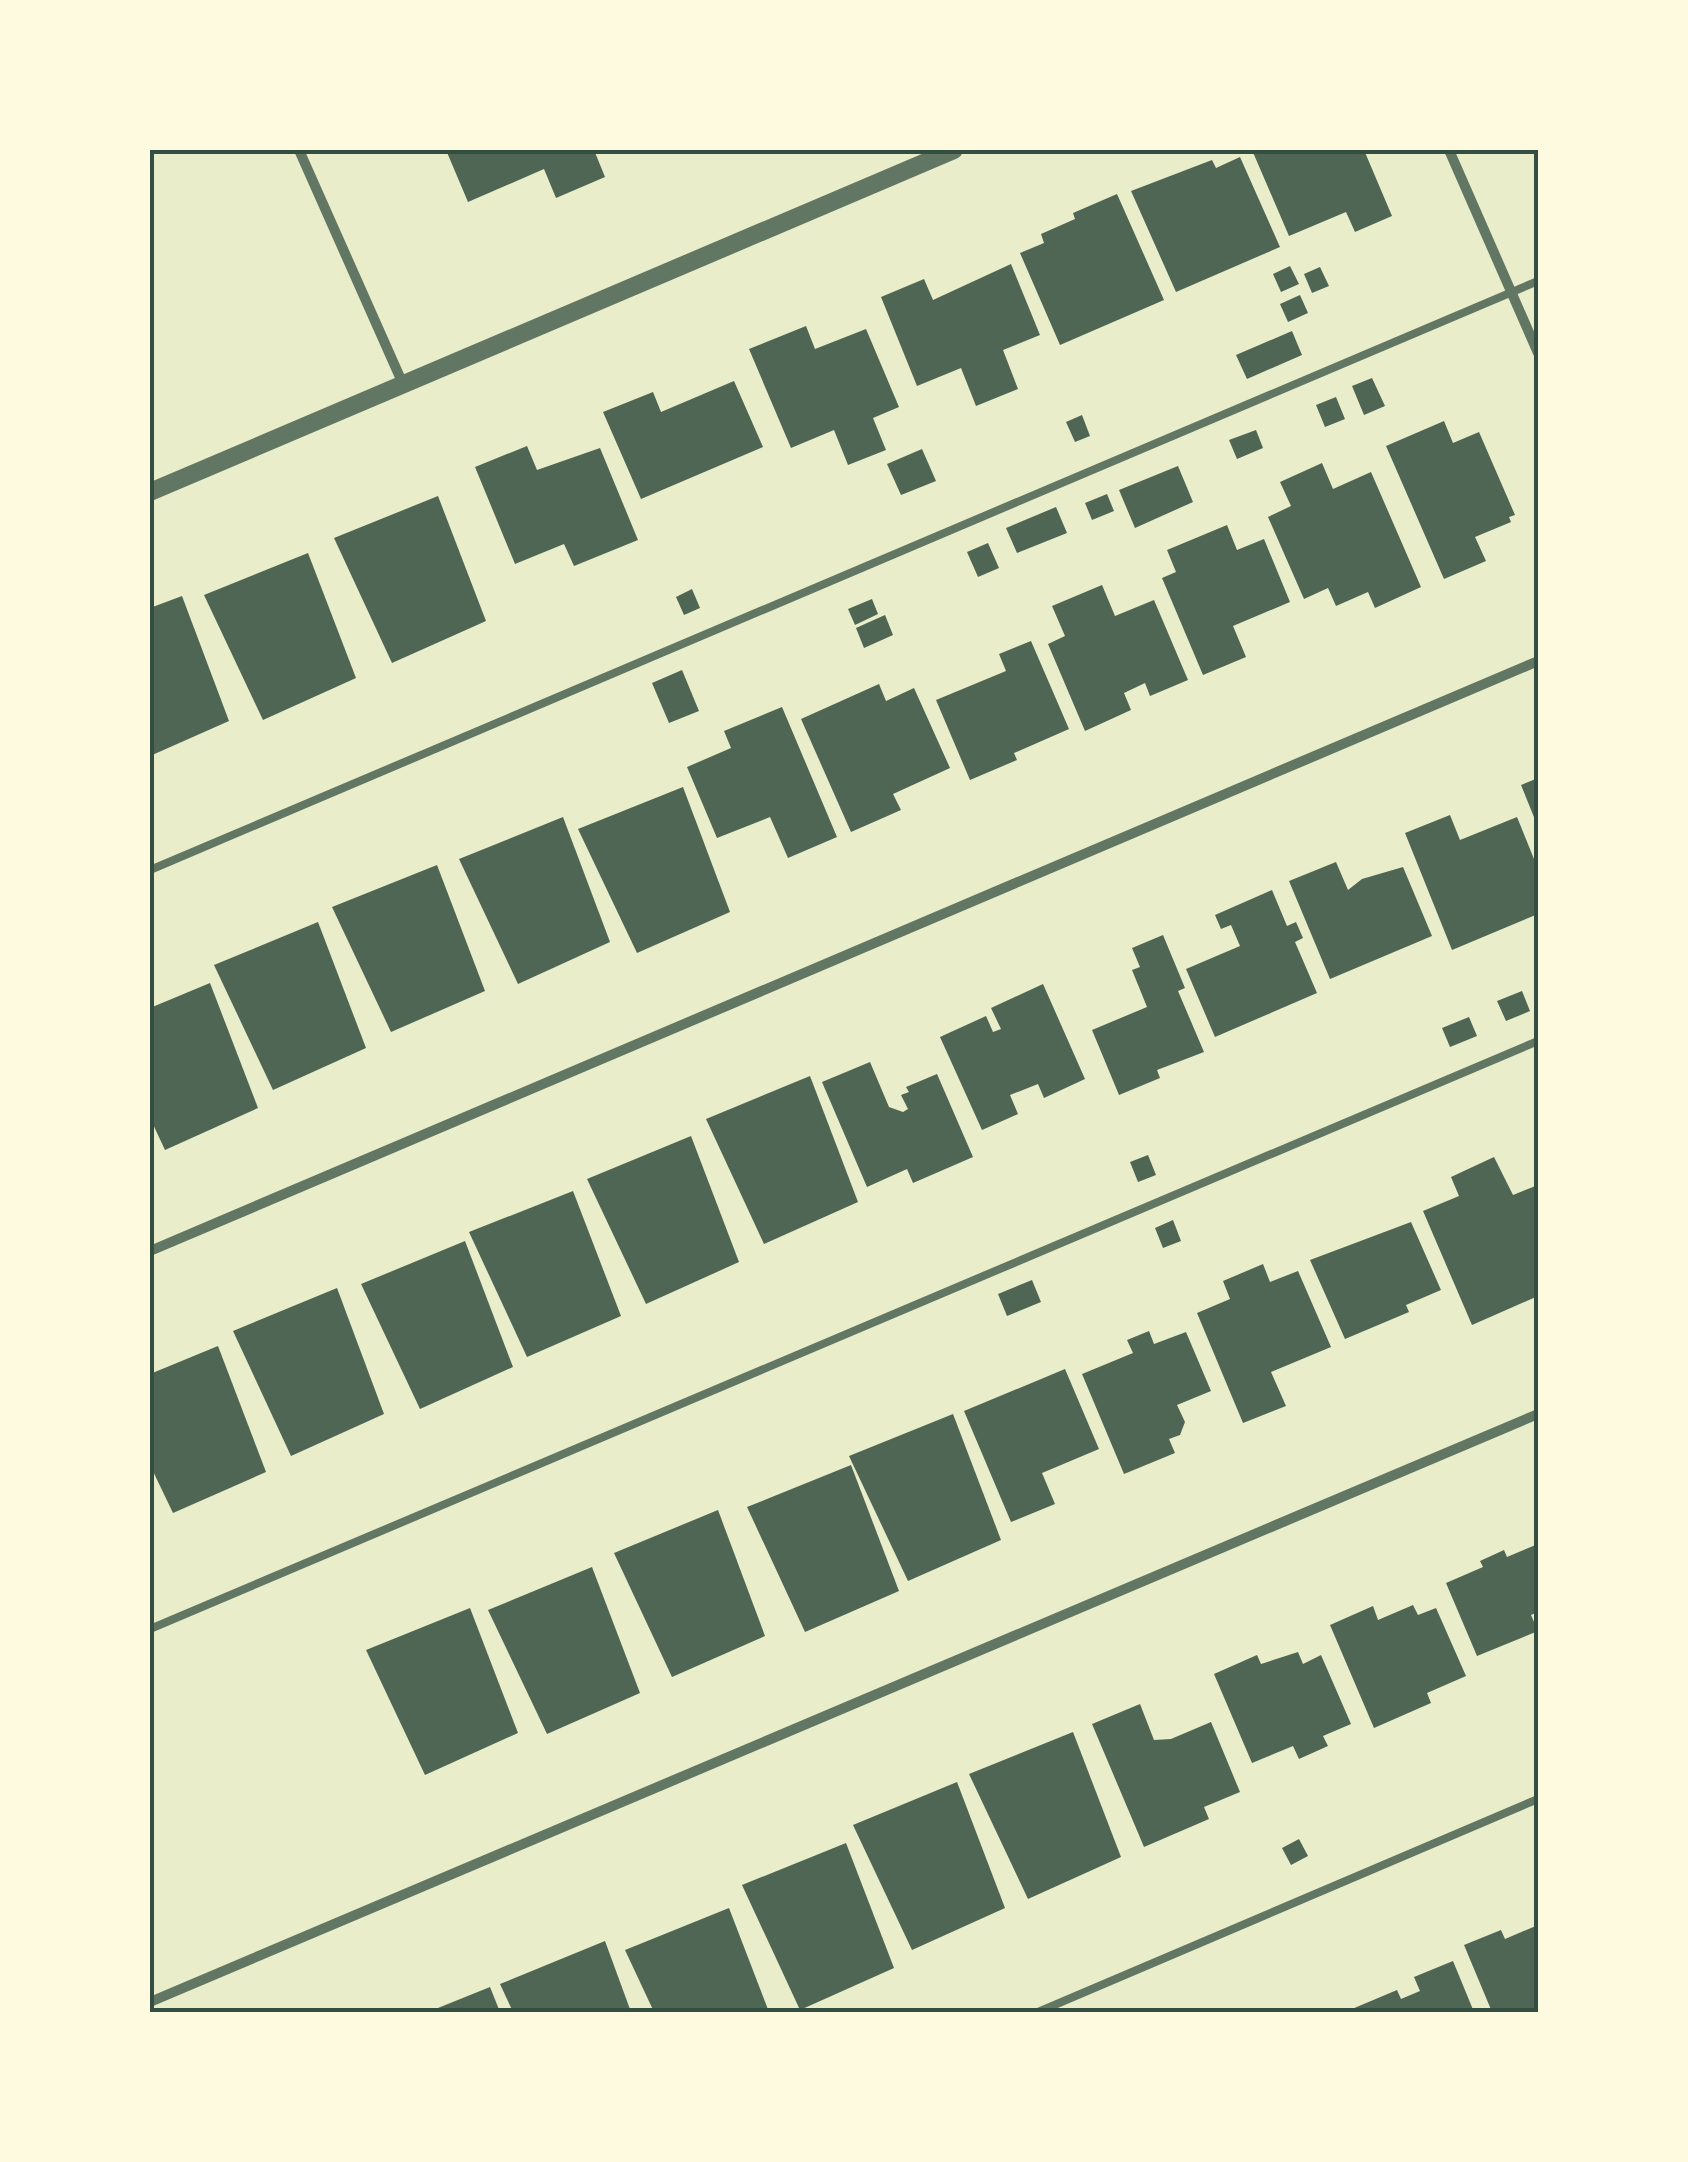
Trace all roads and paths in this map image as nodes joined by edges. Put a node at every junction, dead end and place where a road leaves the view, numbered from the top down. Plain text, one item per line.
1 (299, 150) edge
2 (954, 150) edge
3 (1449, 150) edge
4 (1538, 281) edge
5 (1511, 292) junction
6 (1538, 354) edge
7 (403, 384) junction
8 (150, 492) edge
9 (1538, 662) edge
10 (150, 870) edge
11 (1538, 1042) edge
12 (150, 1252) edge
13 (1538, 1414) edge
14 (150, 1629) edge
15 (1538, 1799) edge
16 (150, 2002) edge
17 (1038, 2012) edge

1 - 7 street
2 - 7 street
3 - 5 street
4 - 5 lane
5 - 6 street
5 - 10 lane
7 - 8 street
9 - 12 street
11 - 14 lane
13 - 16 street
15 - 17 lane

